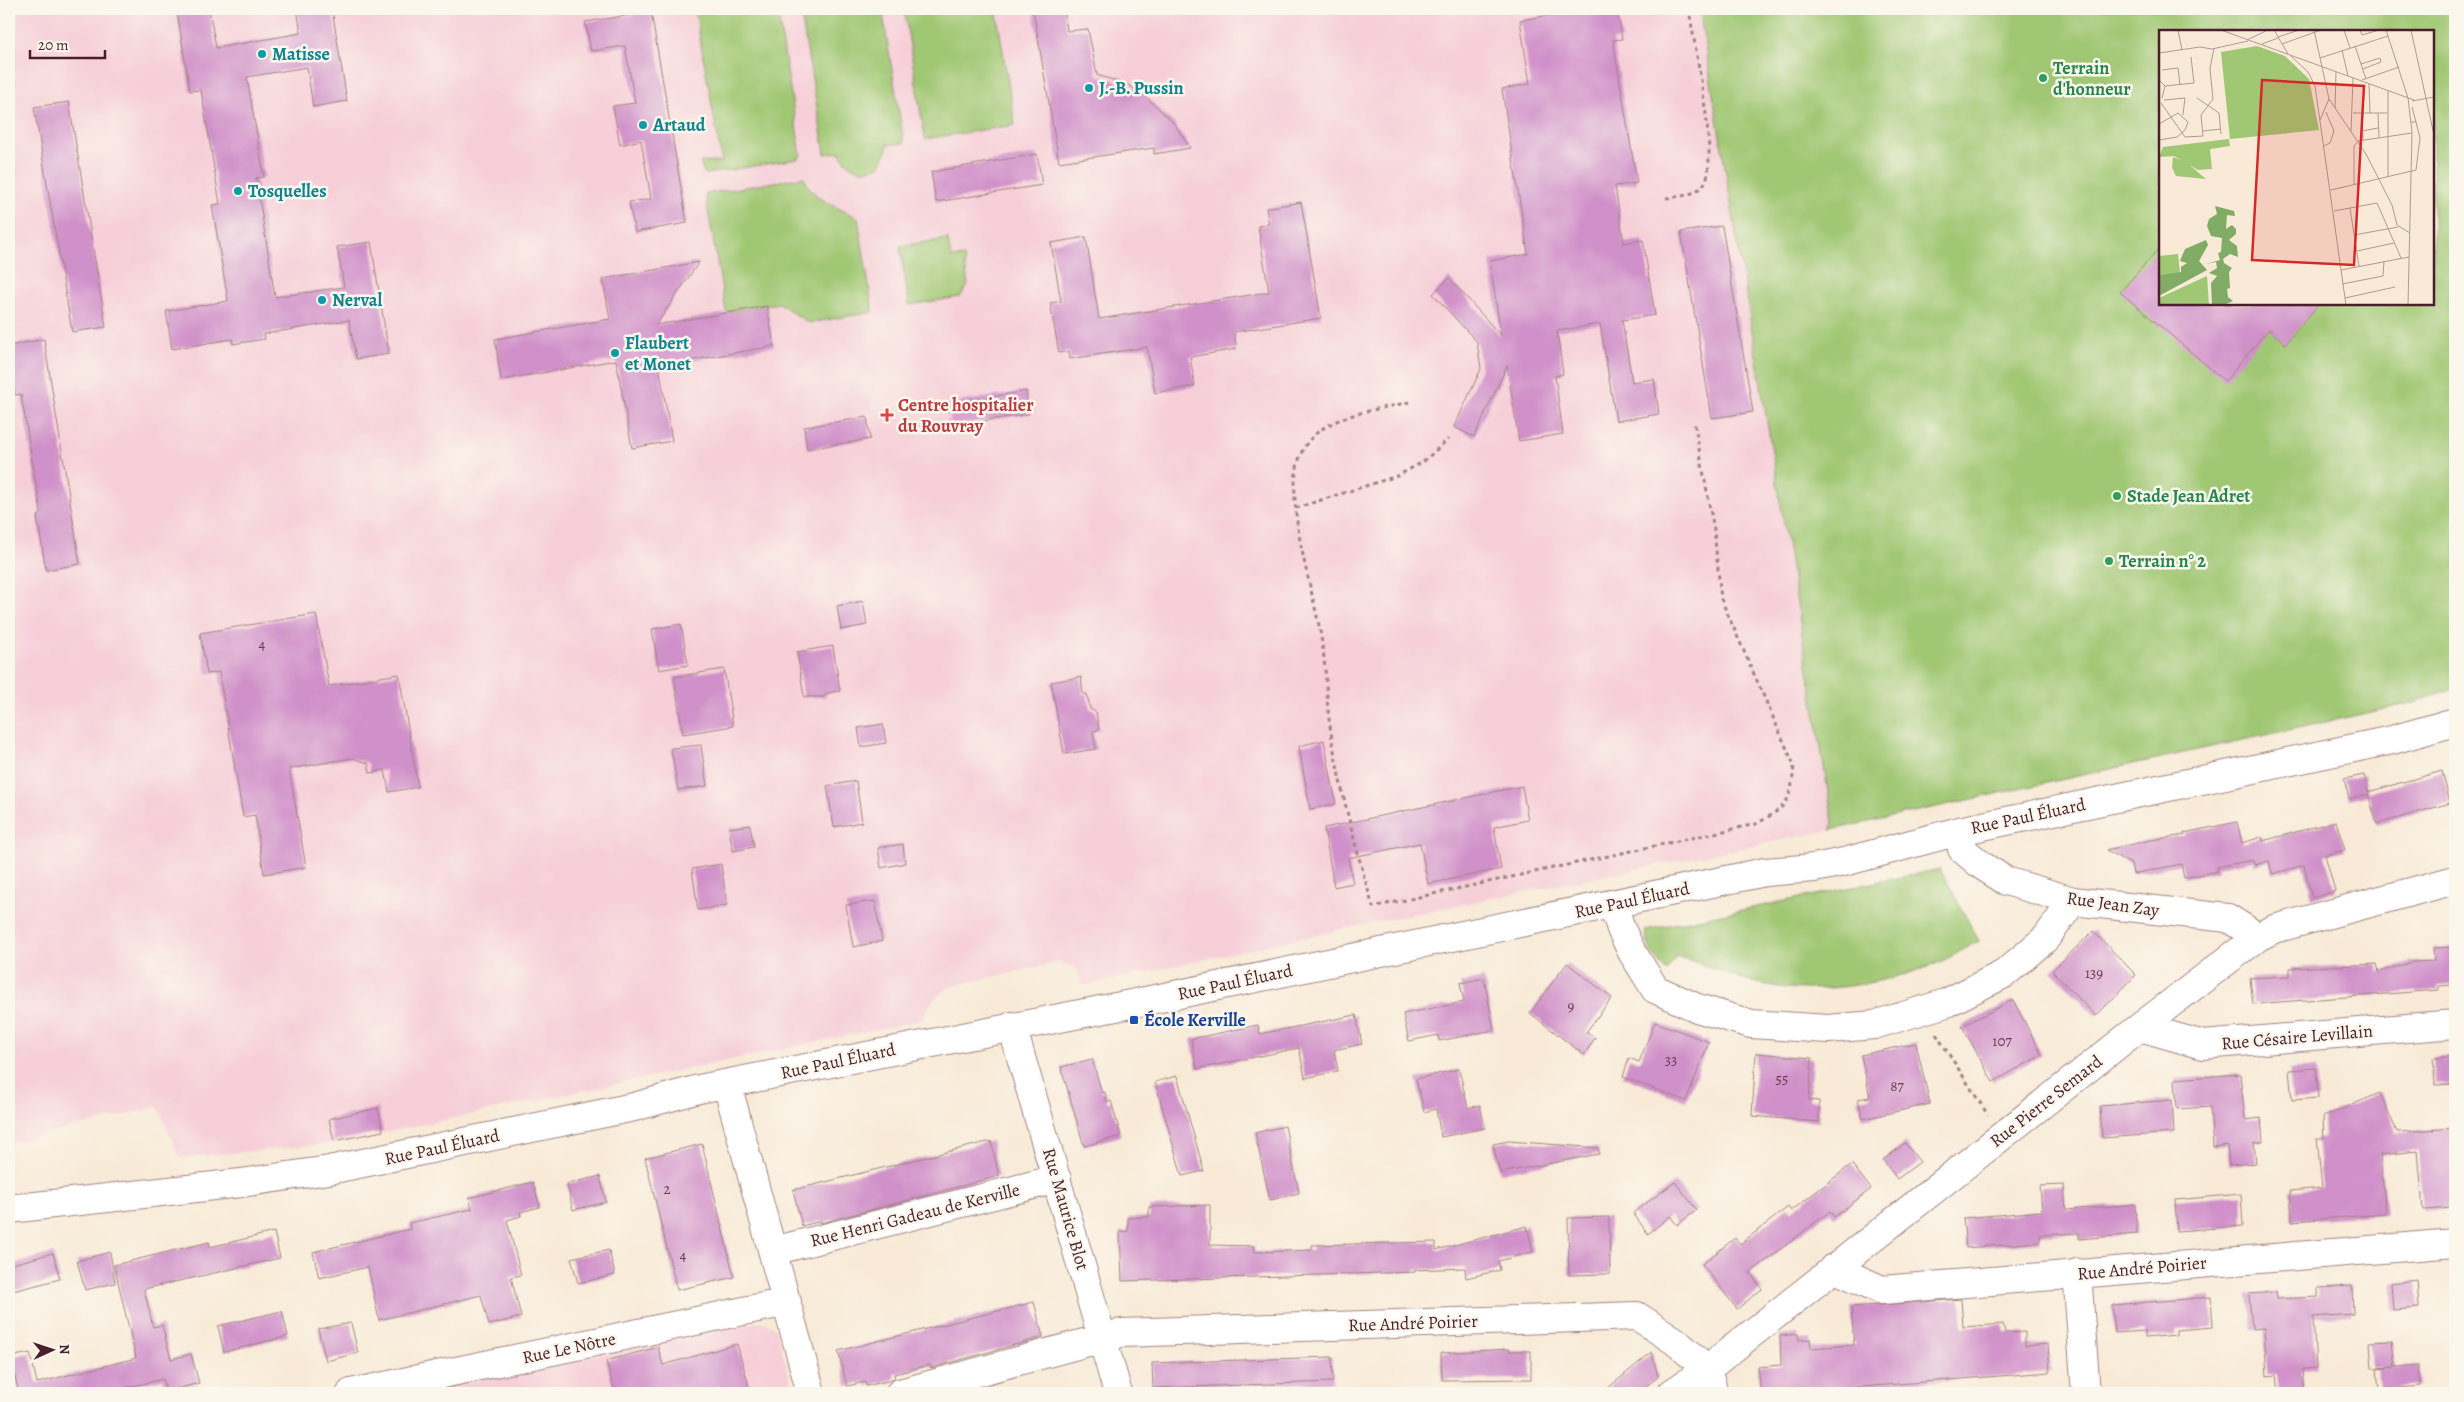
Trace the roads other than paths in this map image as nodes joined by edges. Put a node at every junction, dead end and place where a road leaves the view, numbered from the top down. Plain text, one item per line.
1 (2455, 722) edge
2 (1959, 831) junction
3 (2455, 880) edge
4 (2073, 901) junction
5 (1613, 904) junction
6 (2258, 937) junction
7 (2455, 1024) edge
8 (1012, 1026) junction
9 (2140, 1027) junction
10 (727, 1084) junction
11 (1057, 1179) junction
12 (9, 1209) edge
13 (2455, 1243) edge
14 (773, 1251) junction
15 (1833, 1268) junction
16 (2077, 1273) junction
17 (787, 1302) junction
18 (1103, 1338) junction
19 (1710, 1381) edge
20 (405, 1388) edge
21 (351, 1393) edge
22 (811, 1393) edge
23 (900, 1393) edge
24 (1118, 1393) edge
25 (1672, 1393) edge
26 (2086, 1393) edge

1 - 2 street, Rue Paul Éluard
2 - 4 street, Rue Jean Zay
2 - 5 street, Rue Paul Éluard
3 - 6 street, Rue Pierre Semard
4 - 5 street
4 - 6 street, Rue Jean Zay
5 - 8 street, Rue Paul Éluard
6 - 9 street, Rue Pierre Semard
7 - 9 street, Rue Césaire Levillain
8 - 10 street, Rue Paul Éluard
8 - 11 street, Rue Maurice Blot
9 - 15 street, Rue Pierre Semard
10 - 12 street, Rue Paul Éluard
10 - 14 street
11 - 14 street, Rue Henri Gadeau de Kerville
11 - 18 street, Rue Maurice Blot
13 - 16 street, Rue André Poirier
14 - 17 street
15 - 16 street, Rue André Poirier
15 - 19 street, Rue Pierre Semard
16 - 26 street
17 - 20 street, Rue Le Nôtre
17 - 22 street
18 - 19 street, Rue André Poirier
18 - 23 street
18 - 24 street, Rue Maurice Blot
19 - 25 street, Rue Pierre Semard
20 - 21 street, Rue Le Nôtre

